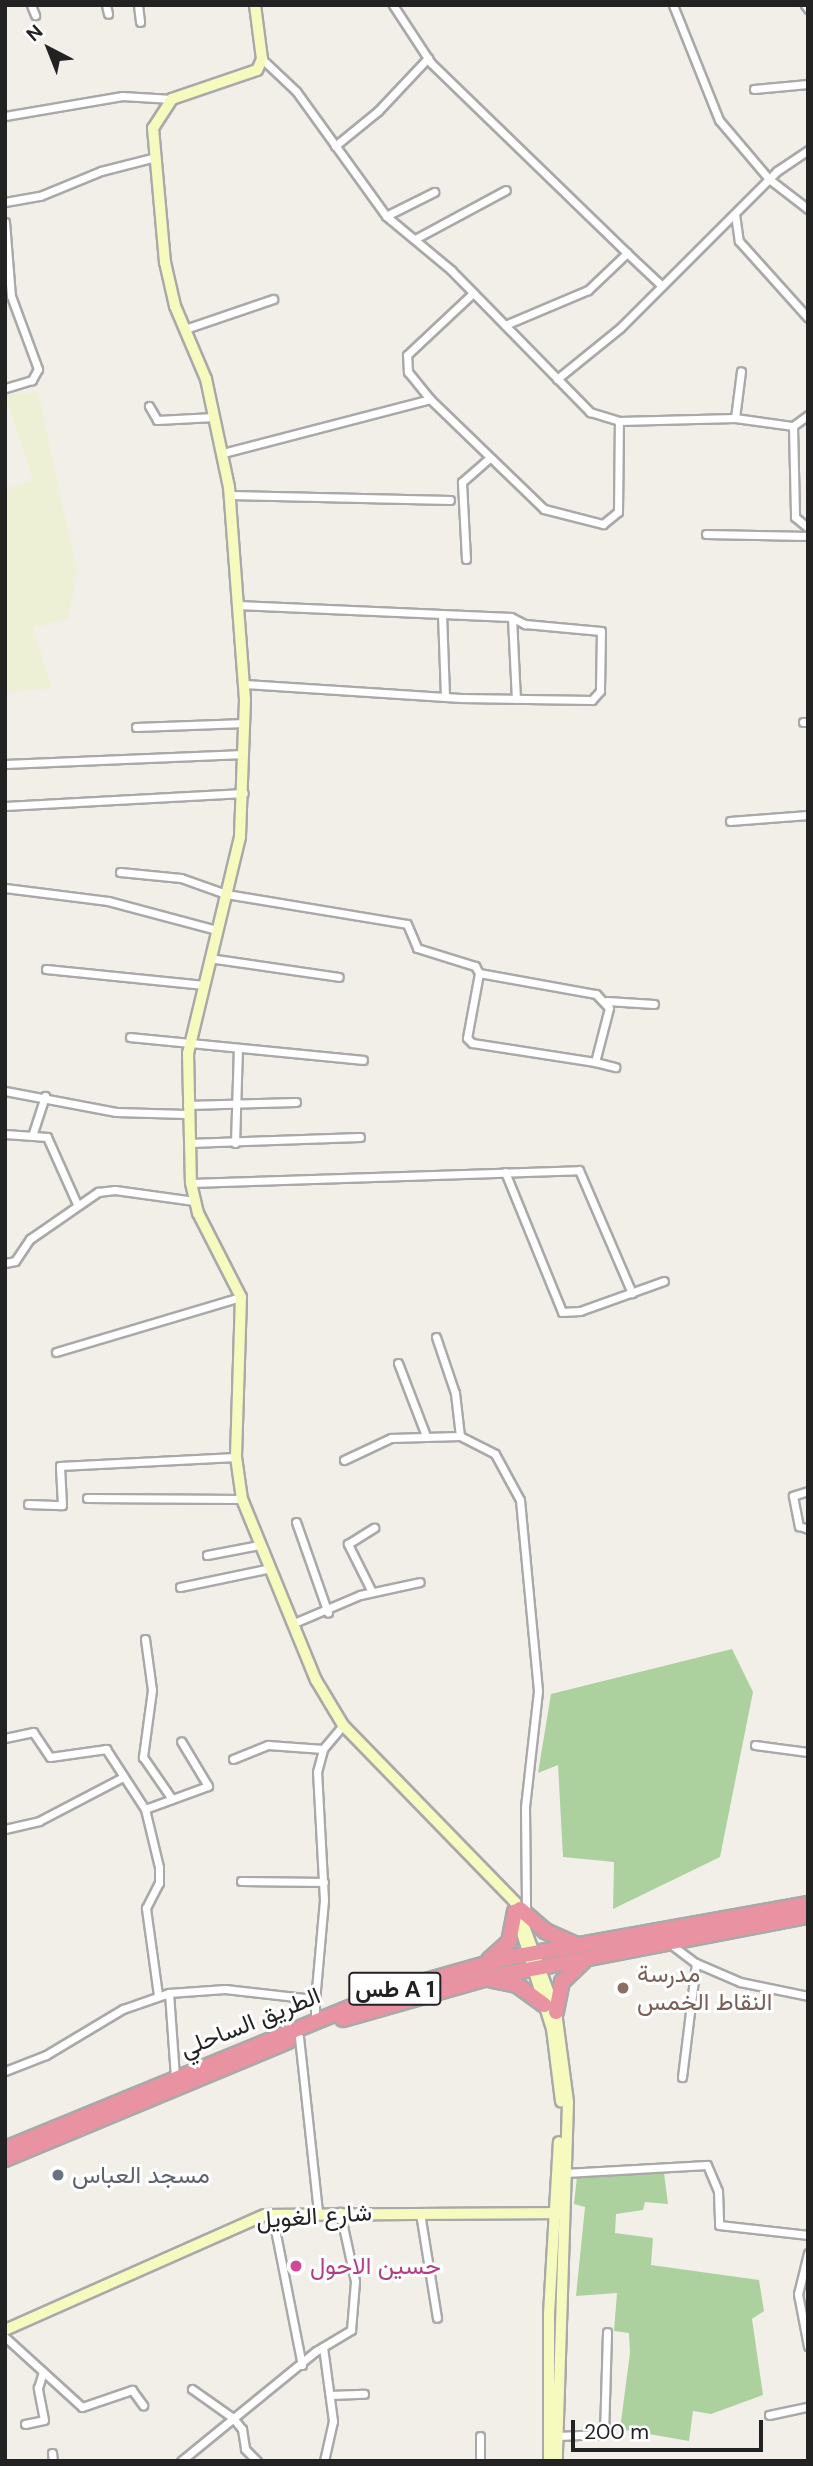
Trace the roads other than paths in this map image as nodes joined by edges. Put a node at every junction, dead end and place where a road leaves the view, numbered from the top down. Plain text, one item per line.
1 (31, 5) edge
2 (138, 5) edge
3 (255, 5) edge
4 (393, 5) edge
5 (673, 5) edge
6 (35, 15) dead end
7 (141, 22) dead end
8 (428, 58) junction
9 (262, 59) junction
10 (808, 85) edge
11 (754, 89) dead end
12 (172, 99) junction
13 (5, 116) edge
14 (335, 146) junction
15 (808, 150) edge
16 (156, 157) junction
17 (769, 179) junction
18 (506, 190) dead end
19 (434, 192) dead end
20 (5, 202) edge
21 (808, 209) edge
22 (734, 214) junction
23 (386, 216) junction
24 (5, 222) edge
25 (415, 239) junction
26 (627, 253) junction
27 (662, 286) junction
28 (473, 293) junction
29 (273, 299) dead end
30 (808, 318) edge
31 (505, 326) junction
32 (188, 328) junction
33 (741, 371) dead end
34 (557, 379) junction
35 (5, 388) edge
36 (430, 399) junction
37 (149, 406) dead end
38 (808, 415) edge
39 (214, 417) junction
40 (735, 418) junction
41 (620, 421) junction
42 (793, 426) junction
43 (223, 453) junction
44 (490, 458) junction
45 (230, 495) junction
46 (450, 500) dead end
47 (808, 528) edge
48 (706, 534) dead end
49 (808, 536) edge
50 (466, 559) dead end
51 (237, 605) junction
52 (442, 614) junction
53 (512, 618) junction
54 (244, 684) junction
55 (445, 697) junction
56 (516, 699) junction
57 (245, 723) junction
58 (136, 727) dead end
59 (244, 754) junction
60 (5, 764) edge
61 (244, 793) junction
62 (5, 806) edge
63 (808, 816) edge
64 (730, 821) dead end
65 (120, 872) dead end
66 (5, 888) edge
67 (226, 894) junction
68 (216, 930) junction
69 (208, 958) junction
70 (46, 969) dead end
71 (479, 973) junction
72 (339, 977) dead end
73 (204, 985) junction
74 (607, 1001) junction
75 (654, 1004) dead end
76 (130, 1037) dead end
77 (189, 1044) junction
78 (238, 1049) junction
79 (363, 1060) dead end
80 (595, 1062) junction
81 (615, 1067) dead end
82 (5, 1091) edge
83 (45, 1096) junction
84 (296, 1102) dead end
85 (237, 1104) junction
86 (186, 1109) junction
87 (33, 1133) junction
88 (5, 1134) edge
89 (360, 1137) dead end
90 (187, 1143) junction
91 (235, 1143) junction
92 (505, 1172) junction
93 (191, 1183) junction
94 (194, 1201) junction
95 (77, 1204) junction
96 (5, 1261) edge
97 (664, 1281) dead end
98 (632, 1293) junction
99 (241, 1297) junction
100 (436, 1338) dead end
101 (56, 1352) dead end
102 (398, 1363) dead end
103 (426, 1436) junction
104 (460, 1436) junction
105 (236, 1457) junction
106 (344, 1460) dead end
107 (808, 1491) edge
108 (87, 1498) dead end
109 (242, 1499) junction
110 (29, 1504) dead end
111 (296, 1522) dead end
112 (374, 1528) dead end
113 (808, 1529) edge
114 (259, 1545) junction
115 (206, 1555) dead end
116 (271, 1568) junction
117 (419, 1582) dead end
118 (180, 1587) dead end
119 (372, 1592) junction
120 (328, 1612) junction
121 (294, 1623) junction
122 (145, 1639) dead end
123 (343, 1725) junction
124 (5, 1738) edge
125 (181, 1741) dead end
126 (755, 1745) dead end
127 (323, 1749) junction
128 (808, 1752) edge
129 (233, 1759) dead end
130 (123, 1777) junction
131 (172, 1799) junction
132 (145, 1809) junction
133 (5, 1829) edge
134 (241, 1881) dead end
135 (324, 1882) junction
136 (808, 1904) edge
137 (520, 1912) junction
138 (808, 1916) edge
139 (668, 1943) junction
140 (578, 1945) junction
141 (593, 1957) junction
142 (535, 1961) junction
143 (696, 1963) junction
144 (481, 1965) junction
145 (480, 1980) junction
146 (169, 1993) junction
147 (158, 1995) junction
148 (808, 1996) edge
149 (315, 2001) junction
150 (551, 2008) junction
151 (315, 2020) junction
152 (299, 2037) junction
153 (5, 2071) edge
154 (175, 2077) junction
155 (682, 2077) dead end
156 (5, 2149) edge
157 (5, 2159) edge
158 (565, 2173) junction
159 (556, 2200) junction
160 (340, 2211) junction
161 (318, 2212) junction
162 (420, 2212) junction
163 (539, 2213) junction
164 (559, 2213) junction
165 (272, 2214) junction
166 (554, 2232) junction
167 (808, 2235) edge
168 (808, 2253) edge
169 (437, 2318) dead end
170 (805, 2324) edge
171 (5, 2330) edge
172 (607, 2332) dead end
173 (5, 2337) edge
174 (808, 2346) edge
175 (323, 2347) junction
176 (302, 2365) junction
177 (43, 2372) junction
178 (192, 2389) dead end
179 (364, 2394) dead end
180 (330, 2395) junction
181 (143, 2405) dead end
182 (808, 2407) edge
183 (769, 2414) dead end
184 (233, 2418) junction
185 (25, 2424) dead end
186 (480, 2436) dead end
187 (558, 2436) junction
188 (181, 2461) edge
189 (257, 2461) edge
190 (324, 2461) edge
191 (480, 2461) edge
192 (549, 2461) edge
193 (557, 2461) edge

1 - 6 street
2 - 7 street
3 - 9 street
4 - 8 street
5 - 17 street
8 - 14 street
8 - 26 street
9 - 12 street
9 - 14 street
10 - 11 street
12 - 13 street
12 - 16 street
14 - 23 street
15 - 17 street
16 - 20 street
16 - 32 street
17 - 21 street
17 - 22 street
18 - 25 street
19 - 23 street
22 - 27 street
22 - 30 street
23 - 25 street
24 - 35 street
25 - 28 street
26 - 27 street
26 - 31 street
27 - 34 street
28 - 31 street
28 - 36 street
29 - 32 street
31 - 34 street
32 - 39 street
33 - 40 street
34 - 41 street
36 - 43 street
36 - 44 street
37 - 39 street
38 - 42 street
39 - 43 street
40 - 41 street
40 - 42 street
41 - 44 street
42 - 47 street
43 - 45 street
44 - 50 street
45 - 46 street
45 - 51 street
48 - 49 street
51 - 52 street
51 - 54 street
52 - 53 street
52 - 55 street
53 - 56 street
53 - 56 street
54 - 55 street
54 - 57 street
55 - 56 street
57 - 58 street
57 - 59 street
59 - 60 street
59 - 61 street
61 - 62 street
61 - 67 street
63 - 64 street
65 - 67 street
66 - 68 street
67 - 68 street
67 - 71 street
68 - 69 street
69 - 72 street
69 - 73 street
70 - 73 street
71 - 74 street
71 - 80 street
73 - 77 street
74 - 75 street
74 - 80 street
76 - 77 street
77 - 78 street
77 - 86 street
78 - 79 street
78 - 85 street
80 - 81 street
82 - 83 street
83 - 86 street
83 - 87 street
84 - 85 street
85 - 86 street
85 - 91 street
86 - 90 street
87 - 88 street
87 - 95 street
89 - 91 street
90 - 91 street
90 - 93 street
92 - 93 street
92 - 98 street
92 - 98 street
93 - 94 street
94 - 95 street
94 - 99 street
95 - 96 street
97 - 98 street
99 - 101 street
99 - 105 street
100 - 104 street
102 - 103 street
103 - 104 street
103 - 106 street
104 - 137 street
105 - 109 street
105 - 110 street
107 - 113 street
108 - 109 street
109 - 114 street
111 - 120 street
112 - 119 street
114 - 115 street
114 - 116 street
116 - 118 street
116 - 121 street
117 - 119 street
119 - 120 street
120 - 121 street
121 - 123 street
122 - 131 street
123 - 127 street
123 - 137 street
124 - 130 street
125 - 131 street
126 - 128 street
127 - 129 street
127 - 135 street
130 - 132 street
130 - 133 street
131 - 132 street
132 - 147 street
134 - 135 street
135 - 149 street
136 - 140 highway, الطريق الساحلي / طس A 1
137 - 140 highway
137 - 142 street
137 - 144 highway
138 - 139 highway, الطريق الساحلي / طس A 1
139 - 141 highway, الطريق الساحلي / طس A 1
139 - 143 street
140 - 142 highway, الطريق الساحلي / طس A 1
141 - 142 highway, الطريق الساحلي / طس A 1
141 - 150 highway
142 - 144 highway, الطريق الساحلي / طس A 1
142 - 145 highway, الطريق الساحلي / طس A 1
142 - 150 street
143 - 148 street
143 - 155 street
144 - 151 highway, الطريق الساحلي / طس A 1
145 - 150 highway
145 - 152 highway, الطريق الساحلي / طس A 1
146 - 147 street
146 - 149 street
146 - 154 street
147 - 153 street
149 - 151 street
150 - 158 street
150 - 159 street
151 - 154 highway, الطريق الساحلي / طس A 1
152 - 157 highway, الطريق الساحلي / طس A 1
152 - 161 street
154 - 156 highway, الطريق الساحلي / طس A 1
158 - 164 street
158 - 167 street
159 - 163 street
159 - 164 street
160 - 161 street, شارع الغويل
160 - 162 street, شارع الغويل
160 - 175 street
161 - 165 street, شارع الغويل
162 - 163 street, شارع الغويل
162 - 169 street
163 - 164 street, شارع الغويل
163 - 166 street
164 - 166 street
164 - 187 street
165 - 171 street, شارع الغويل
165 - 176 street
166 - 192 street
168 - 170 street
170 - 174 street
172 - 187 street
173 - 177 street
175 - 176 street
175 - 180 street
176 - 184 street
177 - 181 street
177 - 185 street
178 - 184 street
179 - 180 street
180 - 190 street
182 - 183 street
184 - 188 street
184 - 189 street
186 - 191 street
187 - 193 street

